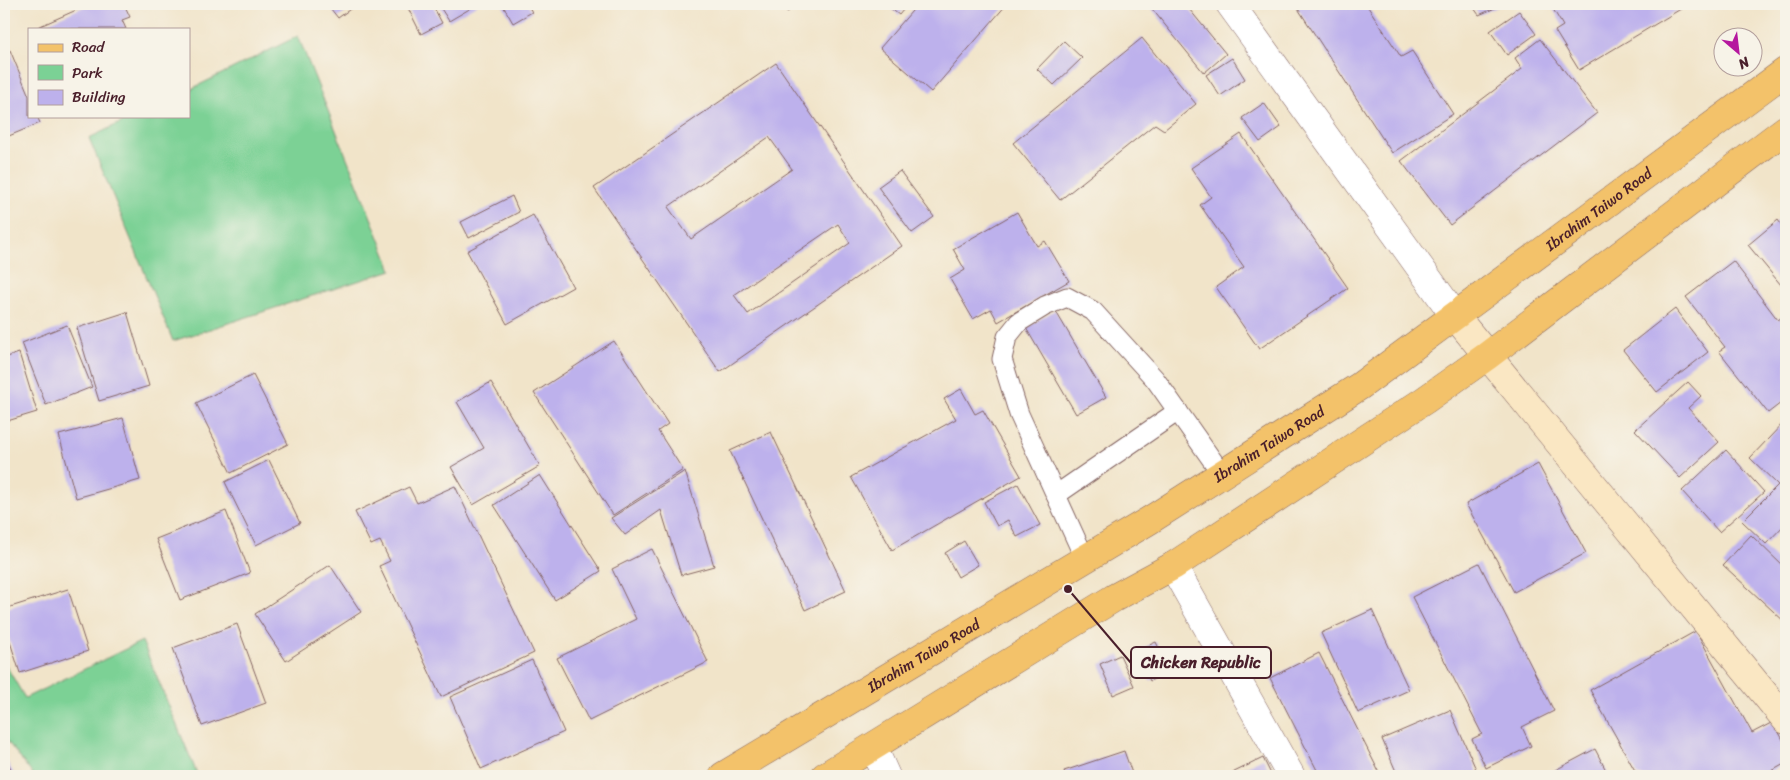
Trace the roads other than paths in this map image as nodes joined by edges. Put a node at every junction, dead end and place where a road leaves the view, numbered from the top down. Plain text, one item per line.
1 (1230, 4) edge
2 (1786, 71) edge
3 (1786, 129) edge
4 (1455, 316) junction
5 (1488, 356) junction
6 (1178, 411) junction
7 (1222, 474) junction
8 (1056, 495) junction
9 (1085, 559) junction
10 (1173, 566) junction
11 (1786, 720) edge
12 (873, 747) junction
13 (723, 776) edge
14 (824, 776) edge
15 (886, 776) edge
16 (1291, 776) edge

1 - 4 street
2 - 4 main road, Ibrahim Taiwo Road
3 - 5 main road
4 - 5 street
4 - 7 main road, Ibrahim Taiwo Road
5 - 10 main road
5 - 11 street
6 - 7 lane
6 - 8 lane
6 - 8 lane
7 - 9 main road, Ibrahim Taiwo Road
8 - 9 lane
9 - 13 main road, Ibrahim Taiwo Road
10 - 12 main road
10 - 16 street
12 - 14 main road
12 - 15 street

